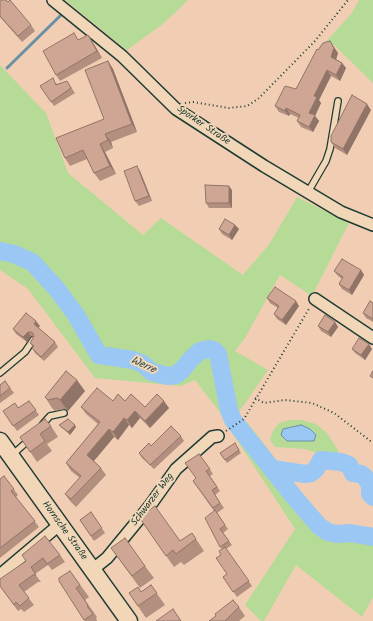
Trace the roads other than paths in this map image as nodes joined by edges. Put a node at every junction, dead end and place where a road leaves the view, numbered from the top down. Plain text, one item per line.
1 (53, 0) edge
2 (338, 101) dead end
3 (308, 192) junction
4 (373, 225) edge
5 (315, 299) road end
6 (373, 338) edge
7 (33, 340) edge
8 (0, 373) edge
9 (64, 413) dead end
10 (38, 430) edge
11 (34, 436) edge
12 (218, 436) dead end
13 (0, 441) edge
14 (11, 456) junction
15 (59, 525) junction
16 (92, 570) junction
17 (0, 575) edge
18 (125, 619) edge

1 - 3 street, Sporker Straße
2 - 3 lane
3 - 4 street, Sporker Straße
5 - 6 street
7 - 8 lane
9 - 10 lane
11 - 14 lane
12 - 16 street, Schwarzer Weg
13 - 14 main road, Hornsche Straße
14 - 15 main road, Hornsche Straße
15 - 16 main road, Hornsche Straße
15 - 17 street
16 - 18 main road, Hornsche Straße

